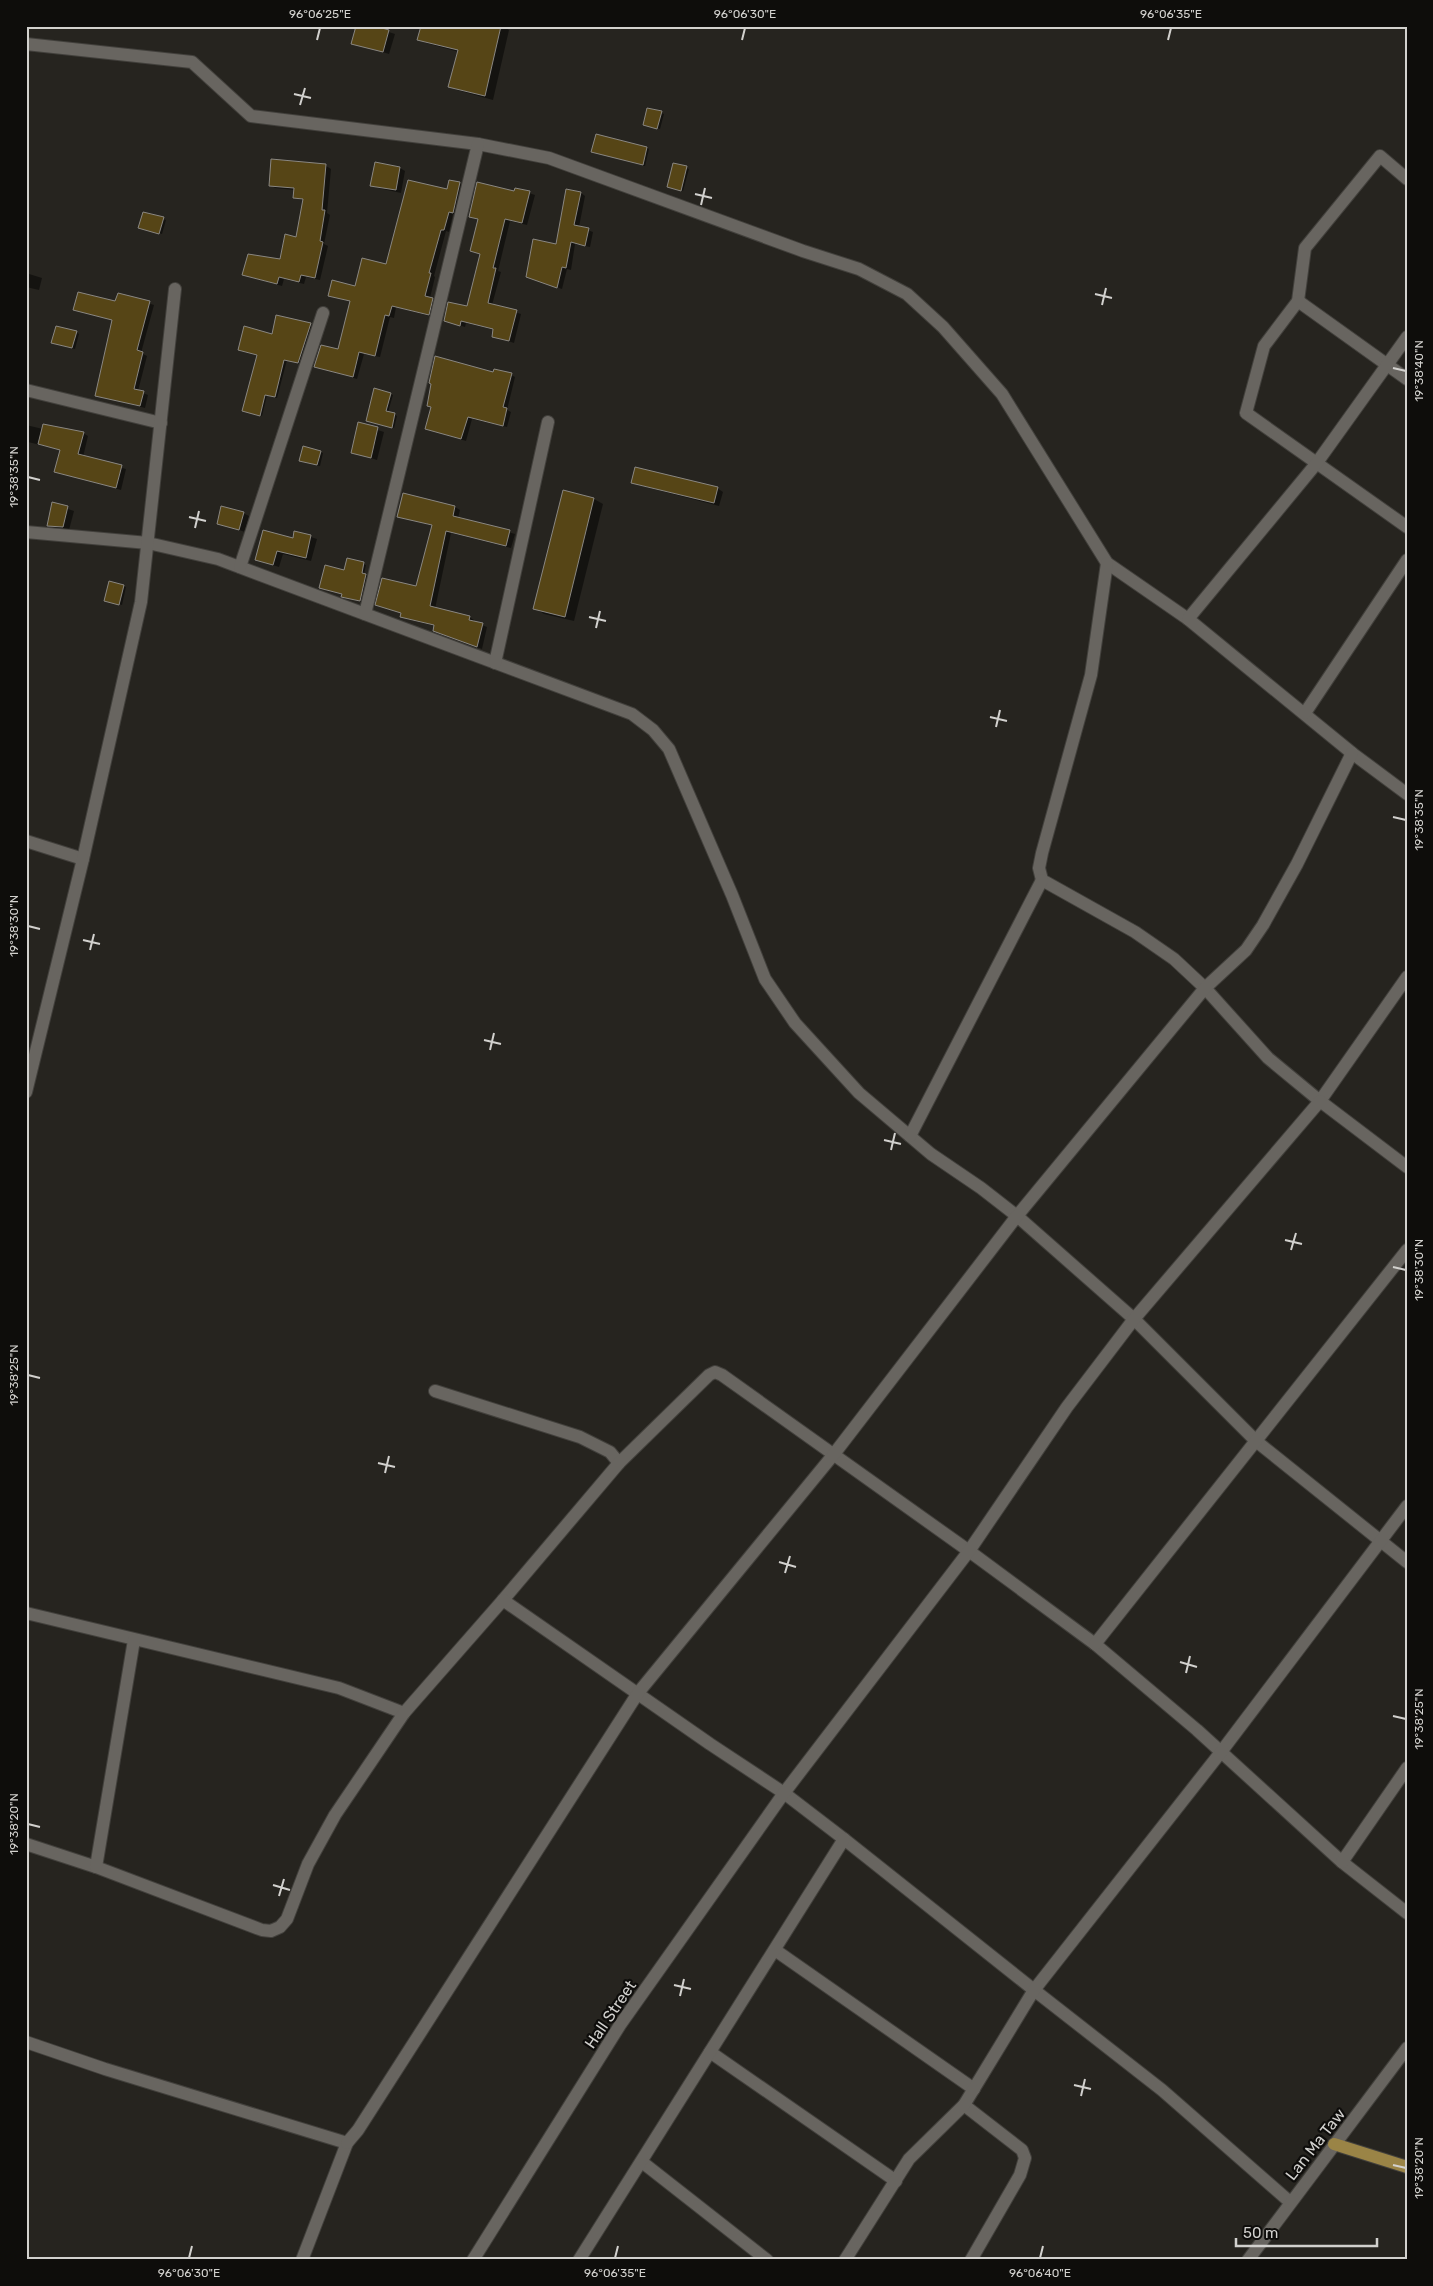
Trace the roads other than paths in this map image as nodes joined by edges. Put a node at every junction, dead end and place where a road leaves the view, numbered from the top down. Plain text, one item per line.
1 (26, 44) edge
2 (478, 144) junction
3 (1407, 179) edge
4 (175, 289) dead end
5 (1298, 301) junction
6 (323, 313) dead end
7 (1407, 337) edge
8 (1387, 365) junction
9 (1407, 378) edge
10 (26, 390) edge
11 (548, 422) dead end
12 (161, 423) junction
13 (1316, 464) junction
14 (1407, 527) edge
15 (26, 532) edge
16 (148, 543) junction
17 (1407, 560) edge
18 (1107, 563) junction
19 (240, 567) junction
20 (365, 614) junction
21 (1188, 619) junction
22 (495, 663) junction
23 (1305, 713) junction
24 (1352, 753) junction
25 (1407, 794) edge
26 (26, 840) edge
27 (83, 859) junction
28 (1042, 880) junction
29 (1407, 976) edge
30 (1205, 988) junction
31 (26, 1092) edge
32 (1320, 1101) junction
33 (910, 1136) junction
34 (1407, 1167) edge
35 (1017, 1216) junction
36 (1407, 1250) edge
37 (1134, 1319) junction
38 (435, 1391) dead end
39 (1256, 1441) junction
40 (834, 1454) junction
41 (620, 1463) junction
42 (1407, 1506) edge
43 (1381, 1542) junction
44 (969, 1551) junction
45 (1407, 1562) edge
46 (503, 1600) junction
47 (26, 1613) edge
48 (134, 1640) junction
49 (1095, 1644) junction
50 (638, 1693) junction
51 (404, 1713) junction
52 (1220, 1752) junction
53 (1407, 1768) edge
54 (784, 1793) junction
55 (844, 1839) junction
56 (26, 1844) edge
57 (1342, 1862) junction
58 (96, 1867) junction
59 (1407, 1913) edge
60 (775, 1950) junction
61 (1034, 1990) junction
62 (26, 2042) edge
63 (1407, 2048) edge
64 (710, 2052) junction
65 (974, 2089) junction
66 (964, 2105) junction
67 (347, 2142) junction
68 (1334, 2144) junction
69 (642, 2162) junction
70 (1407, 2167) edge
71 (896, 2180) junction
72 (1290, 2202) junction
73 (302, 2260) edge
74 (473, 2260) edge
75 (579, 2260) edge
76 (767, 2260) edge
77 (845, 2260) edge
78 (971, 2260) edge
79 (1248, 2260) edge

1 - 2 street
2 - 18 street
2 - 20 street
3 - 5 street
4 - 12 street
5 - 8 street
5 - 13 street
6 - 19 street
7 - 8 street
8 - 9 street
8 - 13 street
10 - 12 street
11 - 22 street
12 - 16 street
13 - 14 street
13 - 21 street
15 - 16 street
16 - 19 street
16 - 27 street
17 - 23 street
18 - 21 street
18 - 28 street
19 - 20 street
20 - 22 street
21 - 23 street
22 - 33 street
23 - 24 street
24 - 25 street
24 - 30 street
26 - 27 street
27 - 31 street
28 - 30 street
28 - 33 street
29 - 32 street, Hall Street
30 - 32 street
30 - 35 street
32 - 34 street
32 - 37 street, Hall Street
33 - 35 street
35 - 37 street
35 - 40 street
36 - 39 street
37 - 39 street
37 - 44 street, Hall Street
38 - 41 street
39 - 43 street
39 - 49 street
40 - 41 street
40 - 44 street
40 - 50 street
41 - 46 street
42 - 43 street
43 - 45 street
43 - 52 street
44 - 49 street
44 - 54 street, Hall Street
46 - 50 street
46 - 51 street
47 - 48 street
48 - 51 street
48 - 58 street
49 - 52 street
50 - 54 street
50 - 67 street
51 - 58 street
52 - 57 street
52 - 61 street
53 - 57 street
54 - 55 street
54 - 74 street, Hall Street
55 - 60 street
55 - 61 street
56 - 58 street
57 - 59 street
60 - 64 street
60 - 65 street
61 - 65 street
61 - 72 street
62 - 67 street
63 - 68 street, Lan Ma Taw
64 - 69 street
64 - 71 street
65 - 66 street
66 - 71 street
66 - 78 street
67 - 73 street
68 - 70 main road
68 - 72 street, Lan Ma Taw
69 - 75 street
69 - 76 street
71 - 77 street
72 - 79 street, Lan Ma Taw

